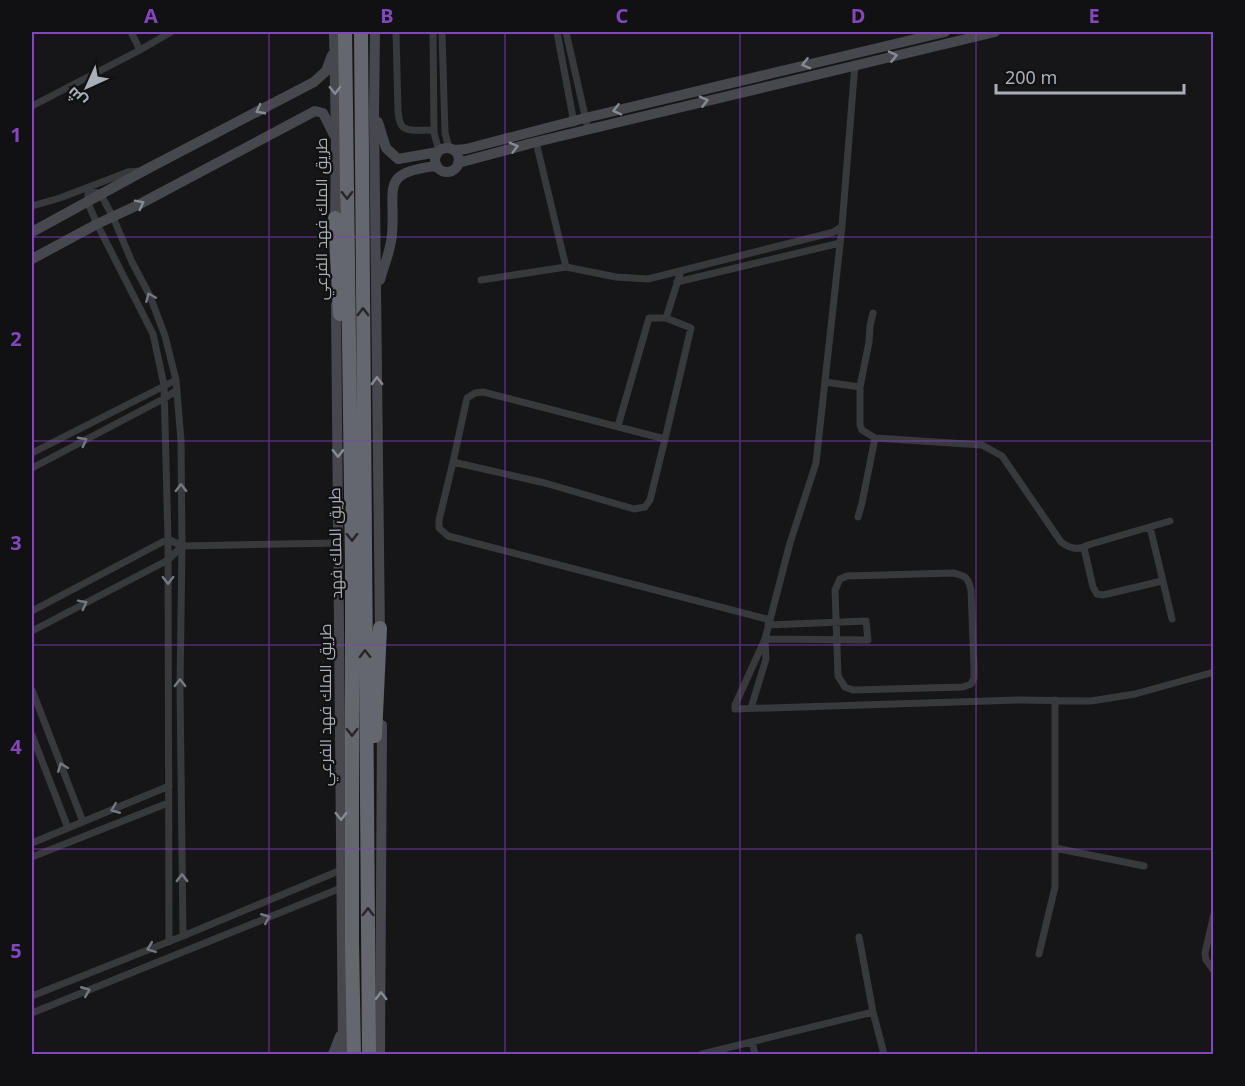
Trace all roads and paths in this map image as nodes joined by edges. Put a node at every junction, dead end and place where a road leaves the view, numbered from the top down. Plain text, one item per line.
1 (131, 32) edge
2 (171, 32) edge
3 (334, 32) edge
4 (345, 32) edge
5 (361, 32) edge
6 (375, 32) edge
7 (396, 32) edge
8 (433, 32) edge
9 (442, 32) edge
10 (557, 32) edge
11 (567, 32) edge
12 (945, 32) edge
13 (995, 32) edge
14 (334, 49) junction
15 (140, 50) junction
16 (852, 53) junction
17 (433, 55) junction
18 (442, 56) junction
19 (855, 65) junction
20 (444, 103) junction
21 (433, 104) junction
22 (32, 106) edge
23 (374, 112) junction
24 (580, 125) junction
25 (434, 128) junction
26 (336, 138) junction
27 (536, 142) junction
28 (445, 150) junction
29 (458, 163) junction
30 (438, 166) junction
31 (147, 169) junction
32 (87, 188) junction
33 (101, 195) junction
34 (88, 203) junction
35 (32, 206) edge
36 (113, 217) junction
37 (335, 218) junction
38 (97, 224) junction
39 (842, 226) junction
40 (32, 232) edge
41 (840, 243) junction
42 (32, 259) edge
43 (566, 267) junction
44 (681, 271) junction
45 (481, 280) dead end
46 (677, 282) junction
47 (376, 292) junction
48 (873, 313) dead end
49 (666, 318) junction
50 (176, 380) junction
51 (825, 382) junction
52 (164, 385) junction
53 (861, 387) junction
54 (177, 390) junction
55 (165, 398) junction
56 (618, 426) junction
57 (875, 438) junction
58 (665, 439) junction
59 (32, 453) edge
60 (453, 462) junction
61 (32, 468) edge
62 (351, 492) junction
63 (858, 517) dead end
64 (1170, 521) dead end
65 (1150, 527) junction
66 (168, 539) junction
67 (339, 543) junction
68 (182, 546) junction
69 (1084, 548) junction
70 (168, 560) junction
71 (1162, 581) junction
72 (32, 610) edge
73 (1172, 619) dead end
74 (769, 622) junction
75 (836, 622) junction
76 (380, 628) junction
77 (32, 631) edge
78 (765, 639) junction
79 (837, 640) junction
80 (1214, 672) edge
81 (32, 690) edge
82 (1055, 700) junction
83 (751, 708) junction
84 (32, 735) edge
85 (169, 786) junction
86 (168, 803) junction
87 (83, 822) junction
88 (68, 828) junction
89 (32, 843) edge
90 (1055, 848) junction
91 (32, 857) edge
92 (1144, 866) dead end
93 (368, 867) junction
94 (341, 870) junction
95 (342, 888) junction
96 (1214, 914) edge
97 (183, 936) junction
98 (859, 937) dead end
99 (1210, 941) edge
100 (169, 942) junction
101 (1040, 954) dead end
102 (1214, 971) edge
103 (32, 996) edge
104 (873, 1012) junction
105 (32, 1013) edge
106 (343, 1031) junction
107 (752, 1042) junction
108 (333, 1054) edge
109 (343, 1054) edge
110 (354, 1054) edge
111 (369, 1054) edge
112 (380, 1054) edge
113 (702, 1054) edge
114 (755, 1054) edge
115 (884, 1054) edge

1 - 15 street
2 - 15 street
3 - 14 main road, طريق الملك فهد الفرعي
4 -> 62 highway, طريق الملك فهد
93 -> 5 highway, طريق الملك فهد
6 - 23 main road
7 - 25 street
8 - 17 street
9 - 18 street
10 - 24 street
11 - 24 street
12 - 16 main road
19 -> 13 main road
14 -> 26 main road, طريق الملك فهد الفرعي
14 -> 31 main road
15 - 22 street
16 - 19 street
16 -> 24 main road
17 - 18 street
17 - 21 street
18 - 20 street
24 -> 19 main road
19 - 39 street
20 - 21 street
20 - 28 street
21 - 25 street
23 - 28 main road
23 - 47 main road
24 - 27 main road
24 - 28 main road
25 - 28 street
36 -> 26 main road
26 - 37 main road, طريق الملك فهد الفرعي
29 -> 27 main road
27 - 43 street
28 - 29 main road
28 - 30 main road
29 - 30 main road
30 - 47 main road
31 - 32 street
31 - 33 main road
32 - 33 street
32 - 34 street
32 - 35 street
33 - 34 main road
33 - 36 street
34 - 38 street
34 - 40 main road
36 - 38 main road
50 -> 36 street
37 - 62 highway
37 -> 67 main road, طريق الملك فهد الفرعي
38 - 42 main road
38 - 52 street
39 - 41 street
39 - 44 street
41 - 46 street
41 - 51 street
43 - 44 street
43 - 45 street
44 - 46 street
46 - 49 street
76 -> 47 main road
48 - 53 street
49 - 56 street
49 - 58 street
50 - 52 street
50 - 54 street
51 - 53 street
51 - 74 street
52 - 55 street
52 - 59 street
53 - 57 street
54 - 55 street
68 -> 54 street
61 -> 55 street
55 - 66 street
56 - 58 street
56 - 60 street
57 - 63 street
57 - 69 street
58 - 60 street
60 - 74 street
62 -> 110 highway, طريق الملك فهد
64 - 65 street
65 - 69 street
65 - 71 street
66 - 68 street
66 - 70 street
66 - 72 street
67 - 68 street
67 -> 94 main road, طريق الملك فهد الفرعي
68 - 70 street
97 -> 68 street
69 - 71 street
77 -> 70 street
70 -> 85 street
71 - 73 street
74 - 75 street
74 - 78 street
75 - 79 street
75 - 79 street
75 - 79 street
76 - 93 highway
112 -> 76 main road
78 - 79 street
78 - 83 street
78 - 83 street
80 - 82 street
87 -> 81 street
82 - 83 street
82 - 90 street
84 - 88 street
85 - 86 street
85 -> 87 street
86 - 91 street
86 - 100 street
87 - 88 street
88 - 89 street
90 - 92 street
90 - 101 street
111 -> 93 highway, طريق الملك فهد
94 - 95 main road, طريق الملك فهد الفرعي
94 - 97 street
105 -> 95 street
95 - 106 main road, طريق الملك فهد الفرعي
96 - 99 street
97 - 100 street
98 - 104 street
99 - 102 street
100 -> 103 street
104 - 107 street
104 - 115 street
106 - 108 main road
106 - 109 main road, طريق الملك فهد الفرعي
107 - 113 street
107 - 114 street

